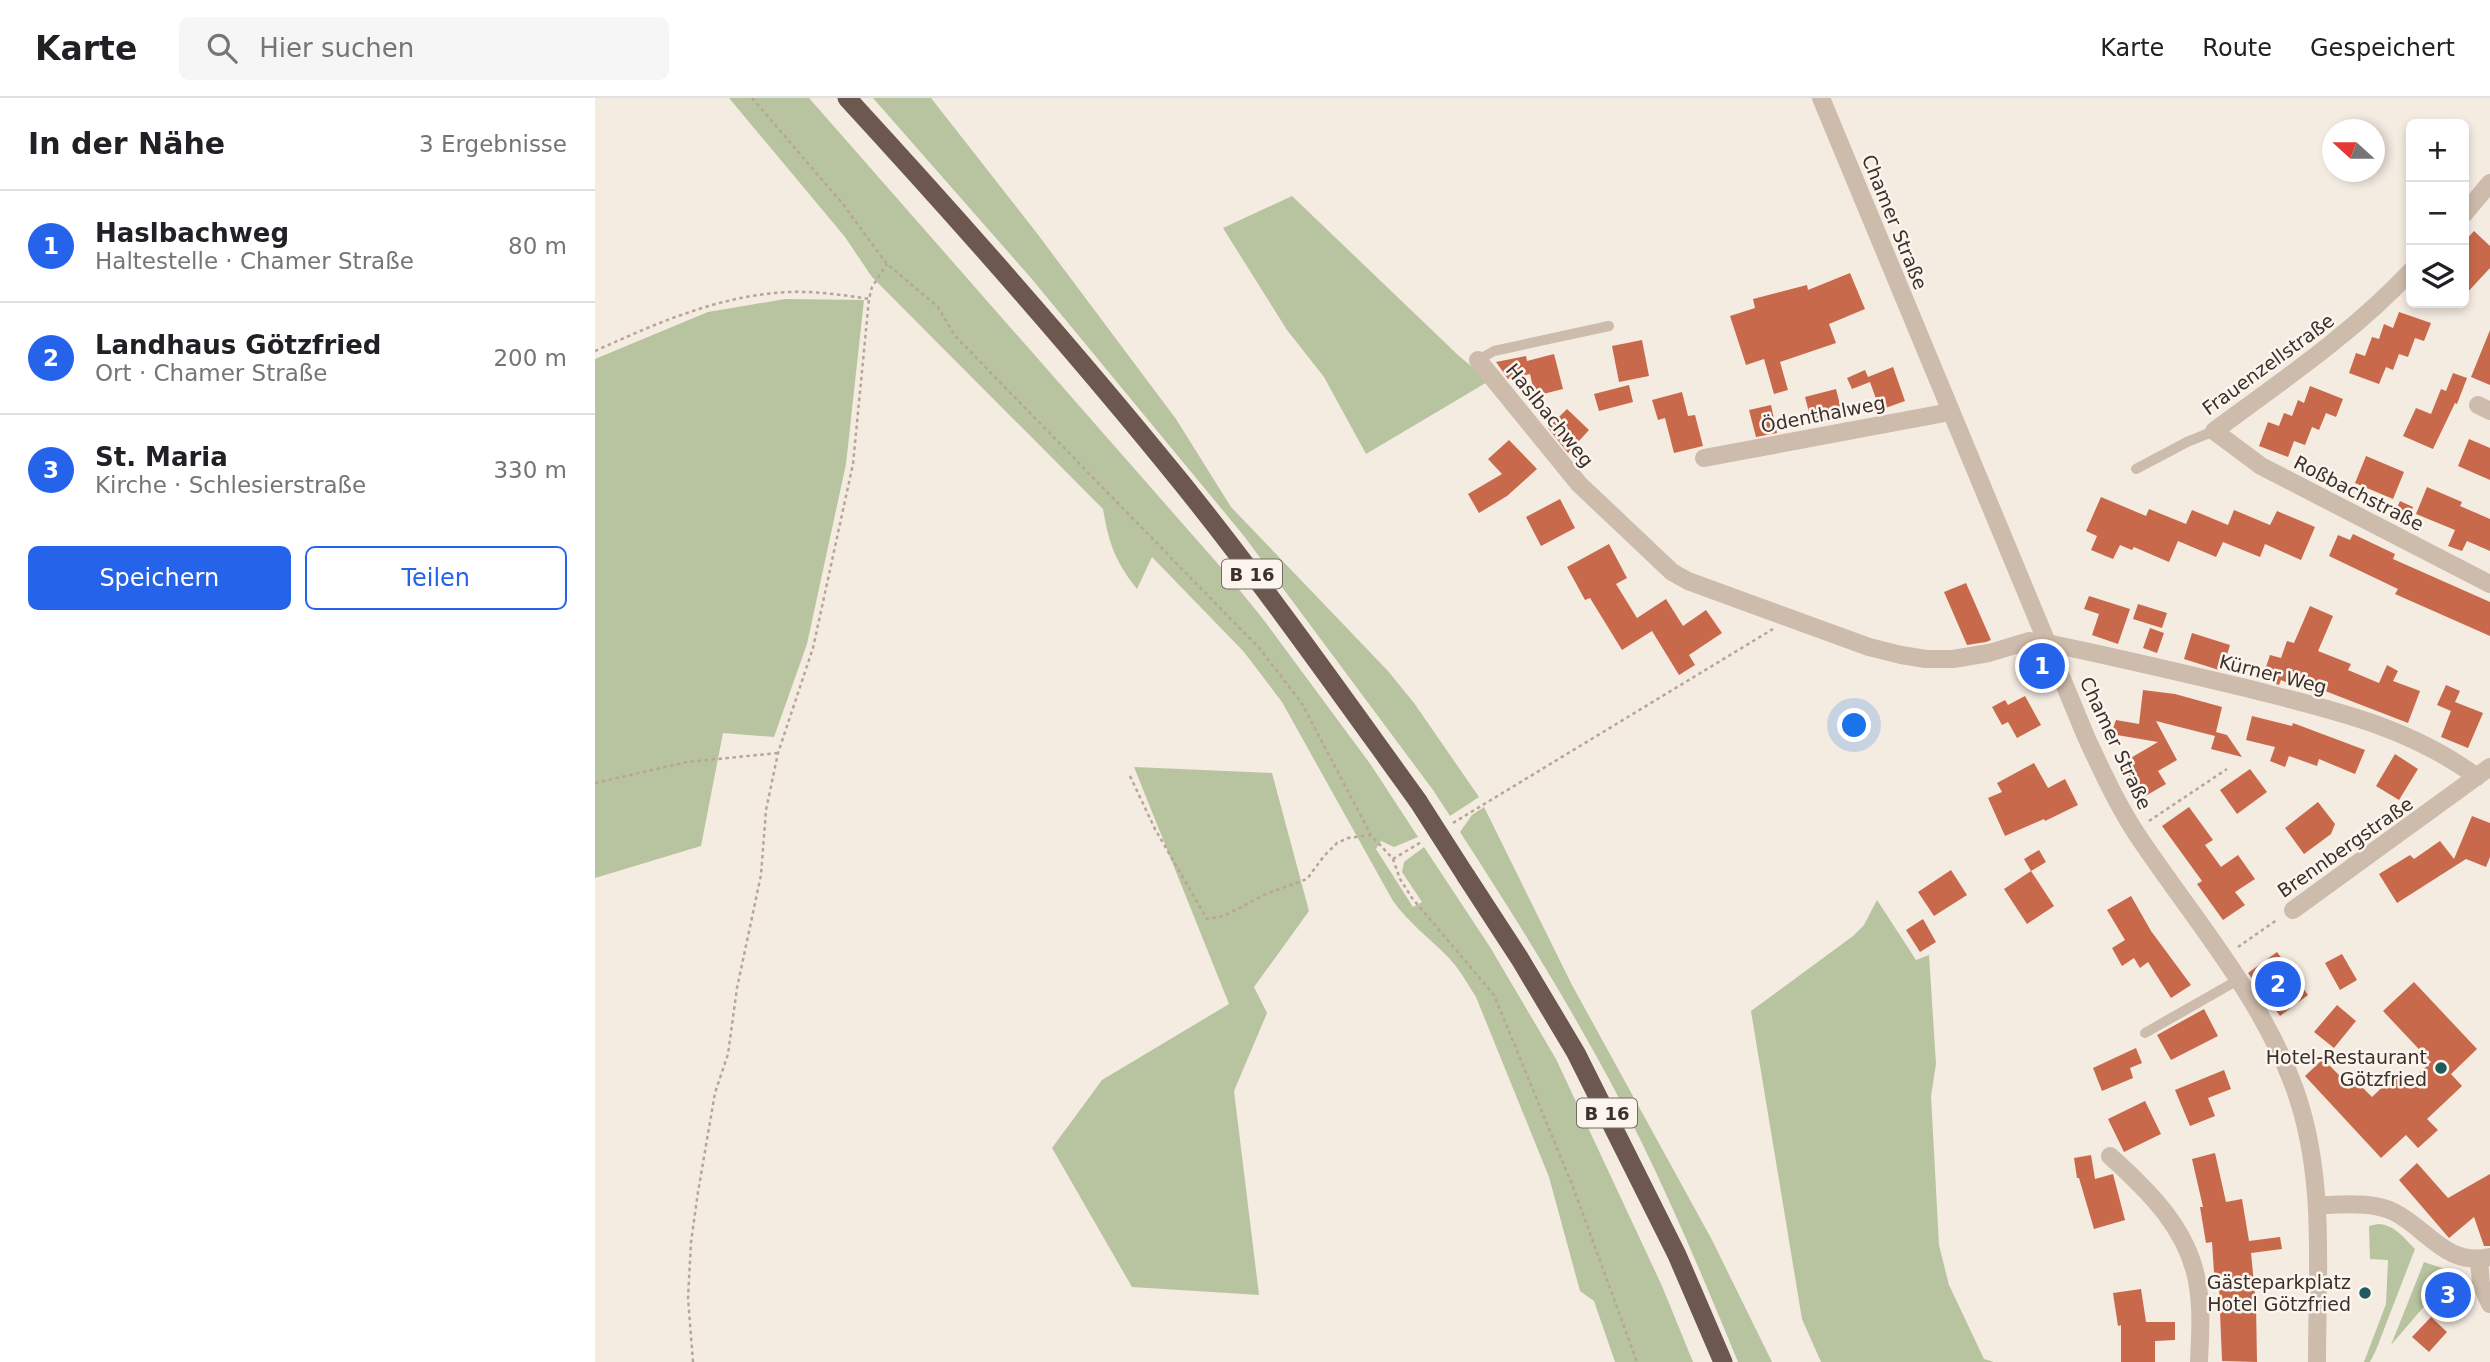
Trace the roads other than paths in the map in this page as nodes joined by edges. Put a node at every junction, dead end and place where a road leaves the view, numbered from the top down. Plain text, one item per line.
1 (848, 98) edge
2 (1821, 98) edge
3 (2490, 183) edge
4 (2469, 208) edge
5 (2406, 276) edge
6 (1609, 326) dead end
7 (1478, 360) joint
8 (1950, 412) junction
9 (2214, 431) junction
10 (1704, 458) dead end
11 (2136, 469) dead end
12 (2490, 584) edge
13 (2047, 643) junction
14 (2484, 772) edge
15 (2293, 910) road end
16 (2238, 979) junction
17 (2145, 1033) dead end
18 (2110, 1156) dead end
19 (2317, 1205) junction
20 (2485, 1259) edge
21 (2490, 1304) edge
22 (1723, 1362) edge
23 (2199, 1362) edge
24 (2317, 1362) edge

1 - 22 highway, B 16, bridge
2 - 8 street, Chamer Straße
3 - 4 street
5 - 9 street, Frauenzellstraße
6 - 7 lane
7 - 13 street, Haslbachweg
8 - 10 street, Ödenthalweg
8 - 13 street, Chamer Straße
9 - 11 lane, Frauenzellstraße
9 - 12 street, Roßbachstraße
13 - 14 street, Kürner Weg
13 - 16 street, Chamer Straße
14 - 15 street, Brennbergstraße
16 - 17 lane
16 - 19 street, Chamer Straße
18 - 23 street
19 - 20 street
19 - 24 street, Chamer Straße
20 - 21 street

